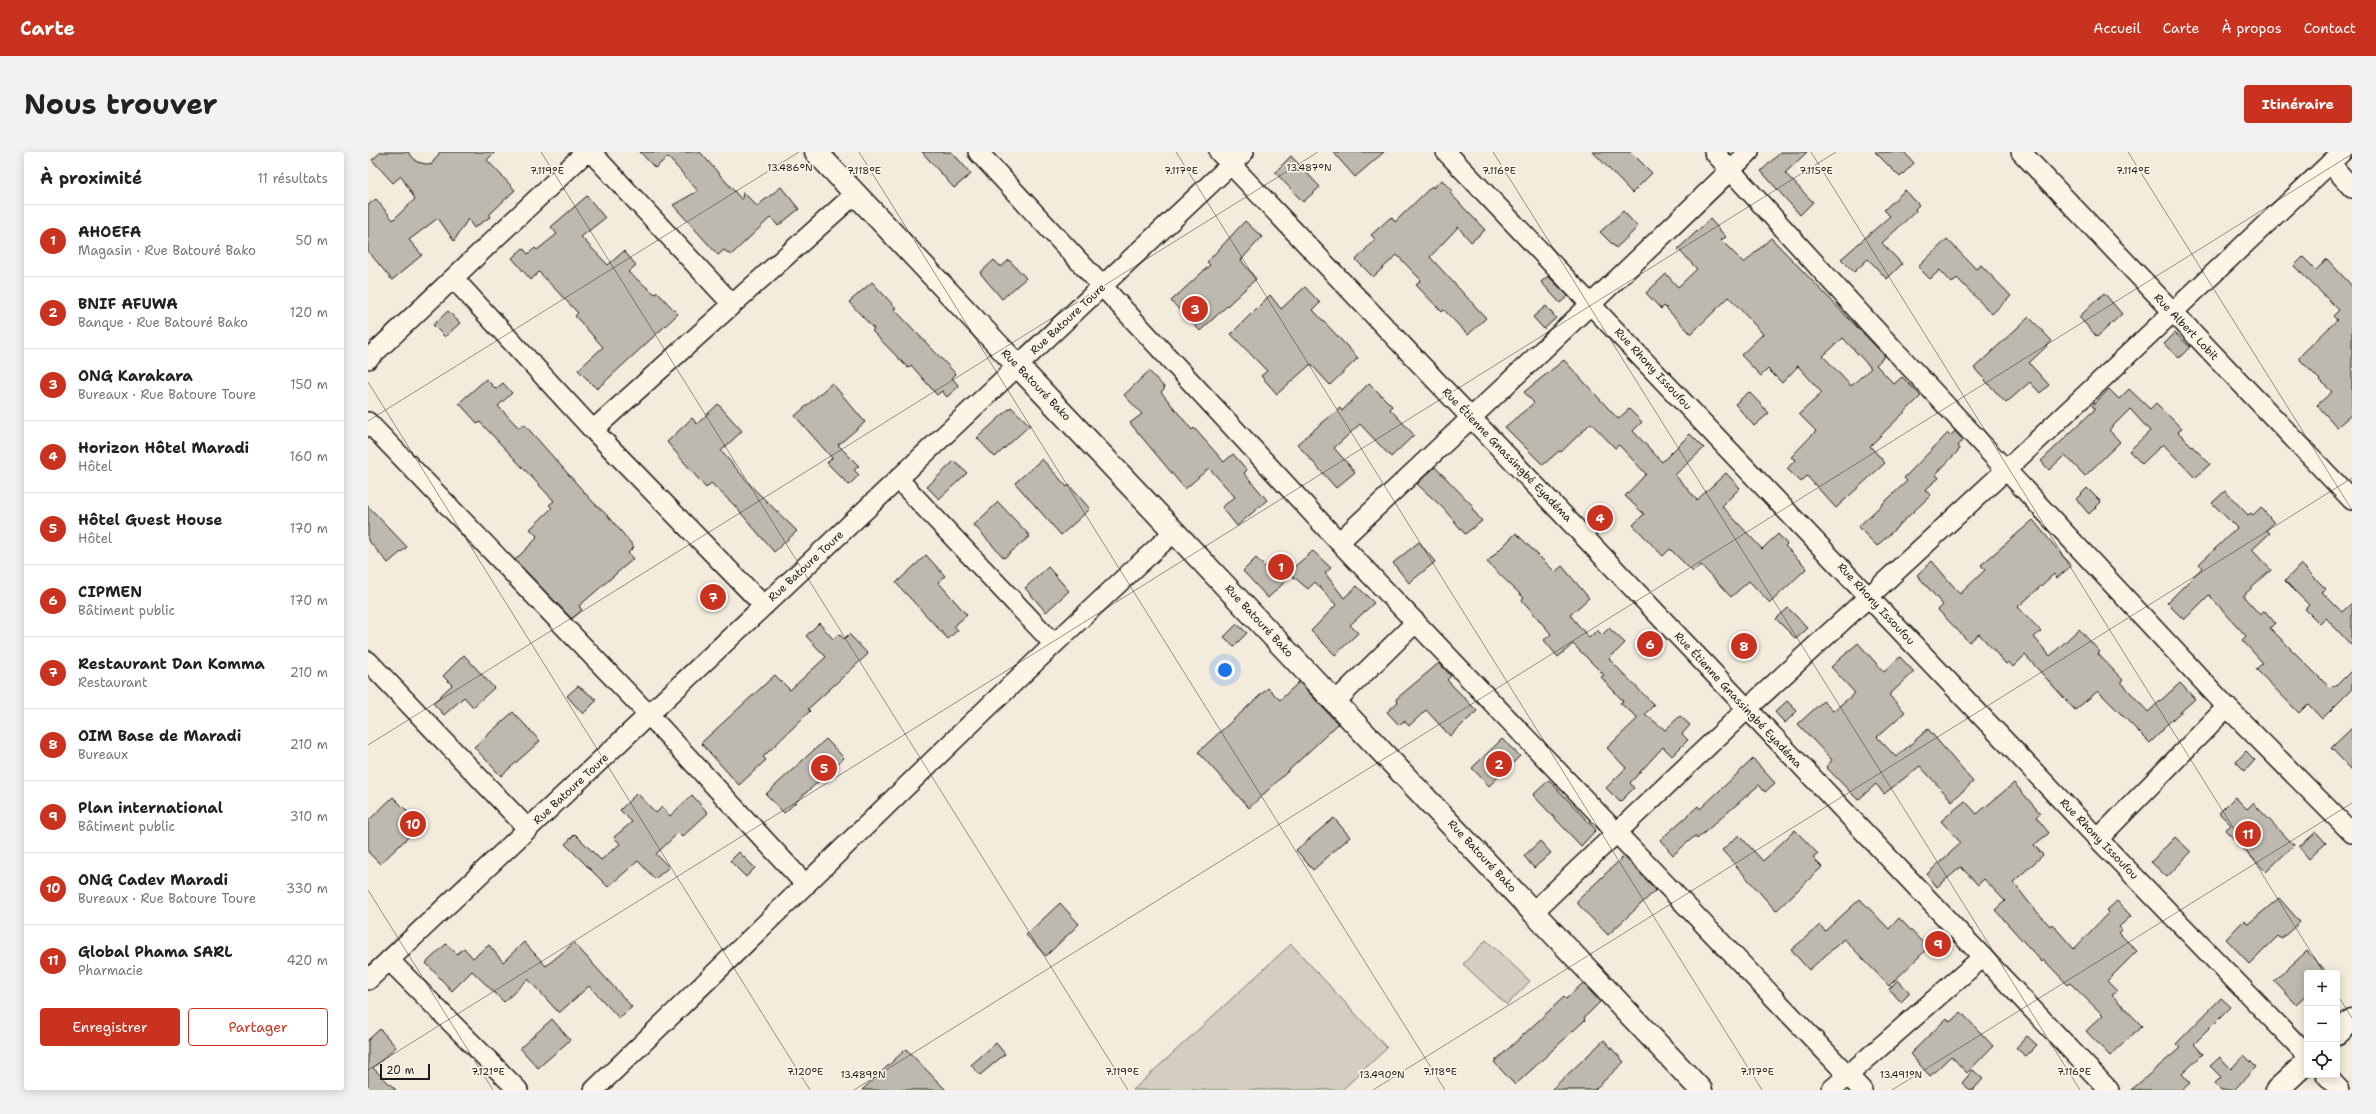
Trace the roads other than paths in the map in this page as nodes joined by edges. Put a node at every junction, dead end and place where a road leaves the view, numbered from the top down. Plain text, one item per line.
1 (586, 152) edge
2 (591, 152) edge
3 (816, 152) edge
4 (978, 152) edge
5 (1446, 152) edge
6 (1714, 152) edge
7 (1750, 152) edge
8 (2021, 152) edge
9 (1231, 156) edge
10 (2336, 158) edge
11 (1731, 170) junction
12 (2352, 188) edge
13 (855, 194) junction
14 (454, 279) junction
15 (1103, 286) junction
16 (1591, 303) junction
17 (732, 304) junction
18 (2171, 312) junction
19 (368, 359) edge
20 (1018, 366) junction
21 (1470, 417) junction
22 (368, 422) edge
23 (593, 430) junction
24 (2007, 469) junction
25 (898, 479) junction
26 (2352, 500) edge
27 (1174, 532) junction
28 (1339, 542) junction
29 (1868, 596) junction
30 (764, 606) junction
31 (1416, 622) junction
32 (1053, 643) junction
33 (368, 661) edge
34 (1335, 702) junction
35 (2227, 707) junction
36 (1747, 710) junction
37 (649, 715) junction
38 (528, 829) junction
39 (2352, 833) edge
40 (1617, 834) junction
41 (2098, 839) junction
42 (806, 885) junction
43 (1533, 912) junction
44 (1983, 957) junction
45 (389, 960) junction
46 (368, 980) edge
47 (2352, 1020) edge
48 (2340, 1031) edge
49 (2304, 1052) edge
50 (2304, 1065) edge
51 (1848, 1075) junction
52 (2329, 1078) edge
53 (518, 1090) edge
54 (594, 1090) edge
55 (1701, 1090) edge
56 (1831, 1090) edge
57 (1862, 1090) edge
58 (2109, 1090) edge
59 (2277, 1090) edge
60 (2340, 1090) edge

1 - 14 street
2 - 17 street
3 - 13 main road, Rue Batouré Bako
4 - 15 street
5 - 16 street, Rue Rhony Issoufou
6 - 11 street
7 - 11 street
8 - 18 street, Rue Albert Lobit
9 - 15 street, Rue Batoure Toure
9 - 21 street, Rue Étienne Gnassingbé Eyadéma
10 - 12 street
10 - 18 street
11 - 16 street
11 - 24 street
13 - 17 street
13 - 20 main road, Rue Batouré Bako
14 - 19 street
14 - 23 street
15 - 20 street, Rue Batoure Toure
15 - 28 street
16 - 21 street
16 - 29 street, Rue Rhony Issoufou
17 - 23 street
18 - 24 street
18 - 26 street, Rue Albert Lobit
20 - 25 street, Rue Batoure Toure
20 - 27 main road, Rue Batouré Bako
21 - 28 street
21 - 36 street, Rue Étienne Gnassingbé Eyadéma
22 - 37 street
23 - 30 street
24 - 29 street
24 - 35 street
25 - 30 street, Rue Batoure Toure
25 - 32 street
27 - 32 street
27 - 34 main road, Rue Batouré Bako
28 - 31 street
29 - 36 street
29 - 41 street, Rue Rhony Issoufou
30 - 37 street, Rue Batoure Toure
31 - 34 street
31 - 40 street
32 - 42 street
33 - 38 street
34 - 43 main road, Rue Batouré Bako
35 - 39 street
35 - 41 street
36 - 40 street
36 - 44 street, Rue Étienne Gnassingbé Eyadéma
37 - 38 street, Rue Batoure Toure
37 - 42 street
38 - 45 street, Rue Batoure Toure
40 - 43 street
40 - 51 street
41 - 49 street, Rue Rhony Issoufou
42 - 54 street
43 - 55 main road, Rue Batouré Bako
44 - 51 street
44 - 58 street, Rue Étienne Gnassingbé Eyadéma
45 - 46 street, Rue Batoure Toure
45 - 53 street
47 - 48 main road
50 - 59 main road
51 - 56 street
51 - 57 street
52 - 60 street

